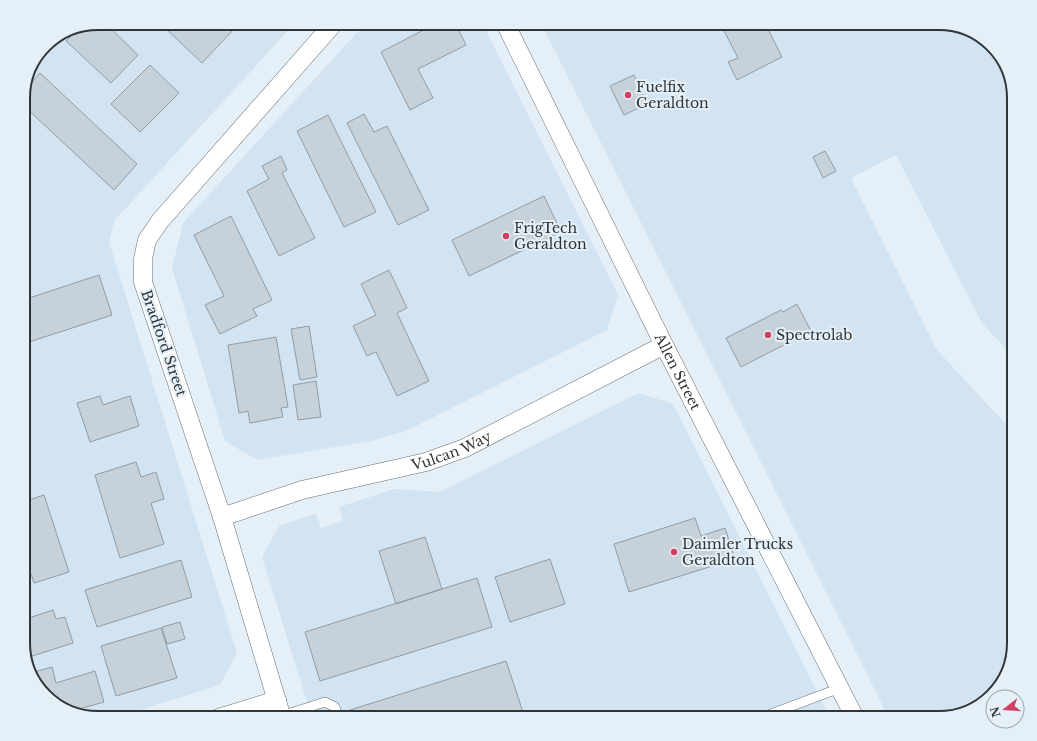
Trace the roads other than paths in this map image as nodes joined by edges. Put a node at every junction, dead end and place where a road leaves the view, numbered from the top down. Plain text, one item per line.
1 (328, 30) edge
2 (508, 30) edge
3 (664, 345) junction
4 (222, 517) junction
5 (840, 688) junction
6 (280, 711) edge
7 (336, 711) edge
8 (779, 711) edge
9 (852, 711) edge

1 - 4 street, Bradford Street
2 - 3 street, Allen Street
3 - 4 street, Vulcan Way
3 - 5 street, Allen Street
4 - 6 street, Bradford Street
5 - 8 lane
5 - 9 street, Allen Street
6 - 7 lane

